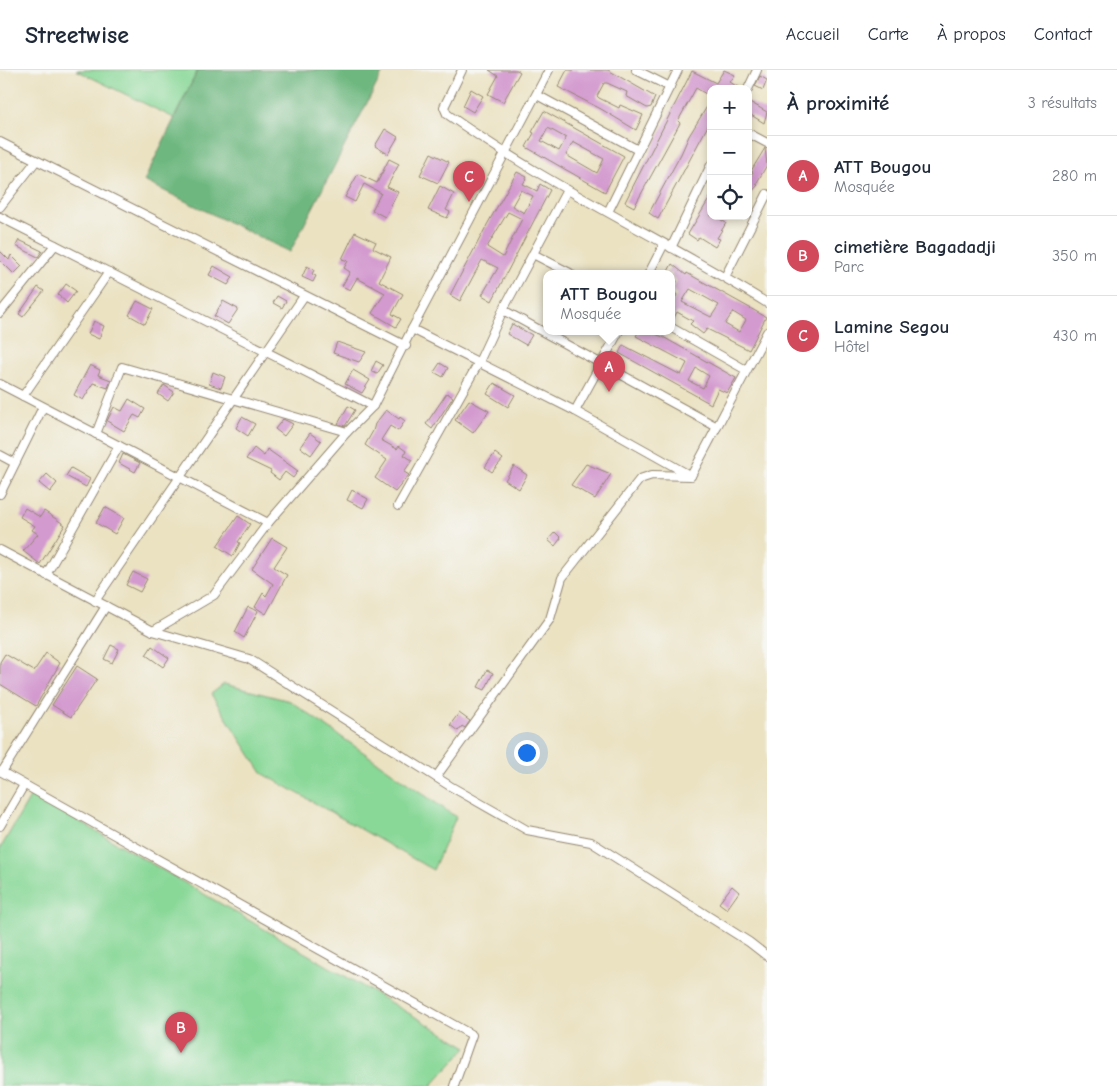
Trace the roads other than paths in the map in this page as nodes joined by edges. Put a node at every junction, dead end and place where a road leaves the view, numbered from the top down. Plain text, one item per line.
1 (462, 70) edge
2 (549, 70) edge
3 (636, 70) edge
4 (678, 70) edge
5 (757, 70) edge
6 (750, 85) edge
7 (670, 87) junction
8 (537, 94) junction
9 (752, 135) edge
10 (0, 142) edge
11 (767, 143) edge
12 (638, 150) junction
13 (505, 153) junction
14 (36, 161) junction
15 (707, 172) edge
16 (567, 190) junction
17 (767, 194) edge
18 (0, 207) edge
19 (608, 212) junction
20 (0, 218) edge
21 (55, 245) junction
22 (667, 246) junction
23 (533, 254) junction
24 (564, 270) edge
25 (651, 270) edge
26 (109, 272) junction
27 (725, 277) junction
28 (304, 296) junction
29 (767, 303) edge
30 (2, 308) edge
31 (503, 310) junction
32 (412, 329) junction
33 (675, 330) edge
34 (543, 332) edge
35 (767, 332) edge
36 (548, 335) edge
37 (617, 335) edge
38 (406, 346) junction
39 (266, 351) junction
40 (479, 362) junction
41 (601, 364) junction
42 (746, 370) junction
43 (0, 384) edge
44 (23, 396) junction
45 (233, 398) junction
46 (374, 406) junction
47 (43, 407) junction
48 (575, 411) junction
49 (717, 427) junction
50 (347, 432) junction
51 (96, 434) junction
52 (119, 446) junction
53 (0, 455) edge
54 (15, 463) junction
55 (691, 476) junction
56 (178, 477) junction
57 (0, 494) edge
58 (398, 506) dead end
59 (268, 523) junction
60 (0, 550) edge
61 (46, 575) junction
62 (95, 600) junction
63 (106, 606) junction
64 (153, 632) junction
65 (1, 772) edge
66 (436, 777) junction
67 (24, 785) junction
68 (0, 826) edge
69 (767, 956) edge
70 (454, 1086) edge

1 - 13 street
2 - 8 street
3 - 7 street
4 - 7 street
5 - 6 street
7 - 12 street
8 - 12 street
8 - 13 street
9 - 11 street
10 - 14 street
12 - 19 street
13 - 16 street
13 - 32 street
14 - 18 street
14 - 28 street
15 - 22 street
16 - 19 street
16 - 23 street
17 - 27 street
19 - 22 street
20 - 21 street
21 - 26 street
21 - 30 street
22 - 25 street
22 - 27 street
23 - 24 street
23 - 31 street
26 - 39 street
26 - 44 street
27 - 29 street
28 - 38 street
28 - 39 street
31 - 34 street
31 - 40 street
32 - 38 street
32 - 40 street
33 - 42 street
35 - 42 street
36 - 41 street
37 - 41 street
38 - 46 street
39 - 45 street
39 - 46 street
40 - 48 street
40 - 58 street
41 - 48 street
41 - 49 street
42 - 49 street
43 - 44 street
44 - 47 street
45 - 50 street
45 - 51 street
45 - 56 street
46 - 50 street
47 - 51 street
47 - 54 street
48 - 55 street
49 - 55 street
50 - 59 street
51 - 52 street
52 - 56 street
52 - 61 street
53 - 54 street
54 - 57 street
55 - 66 street
56 - 59 street
56 - 62 street
59 - 64 street
60 - 61 street
61 - 62 street
62 - 63 street
63 - 64 street
63 - 65 street
64 - 66 street
65 - 67 street
66 - 69 street
67 - 68 street
67 - 70 street

